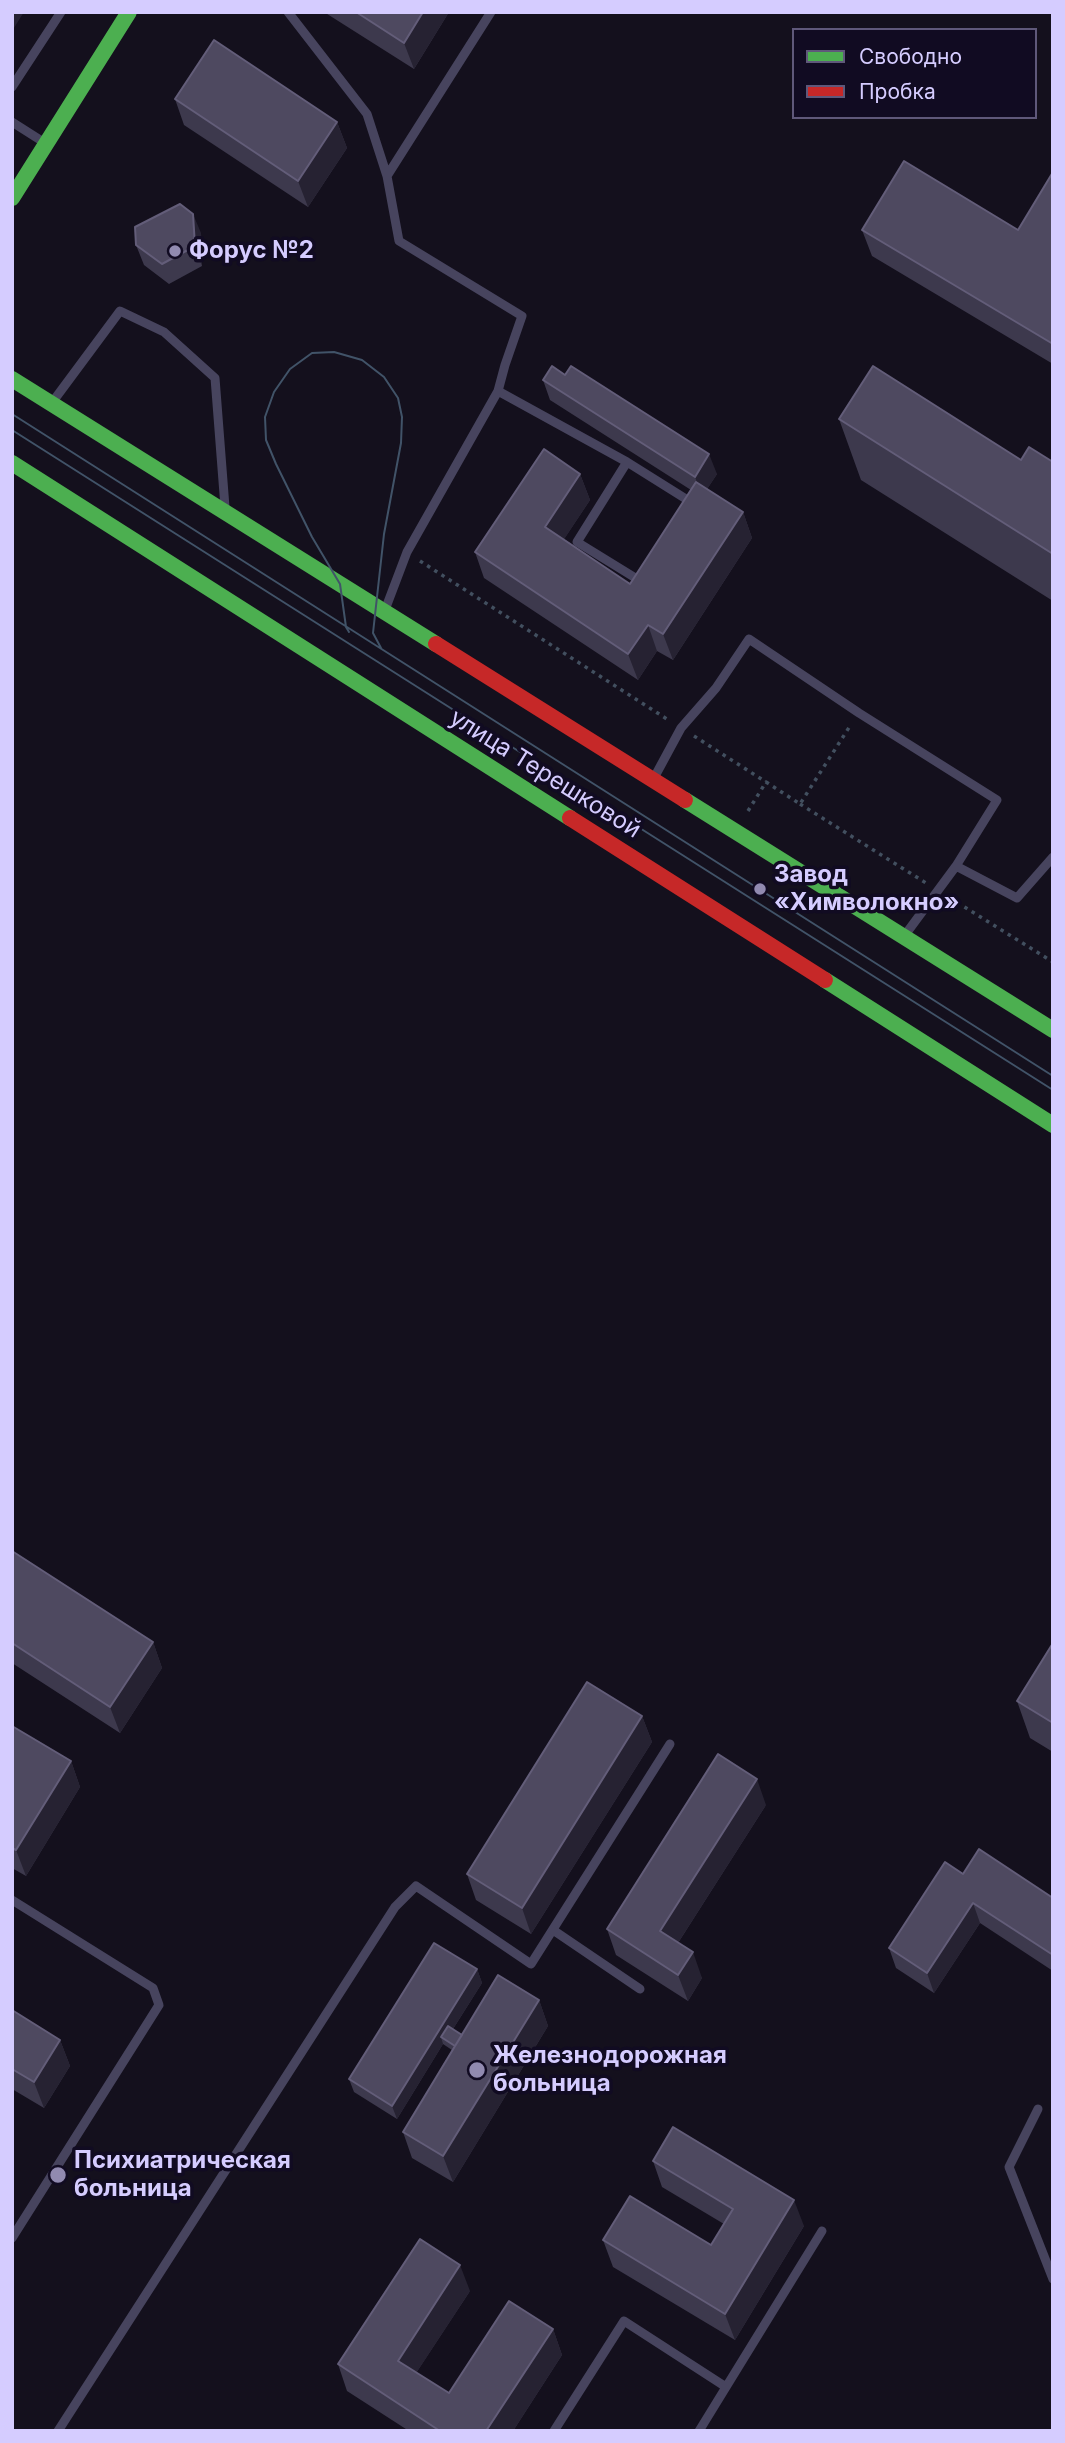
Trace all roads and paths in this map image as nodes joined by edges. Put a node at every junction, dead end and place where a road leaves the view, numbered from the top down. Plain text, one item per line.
1 (61, 12) edge
2 (129, 12) edge
3 (288, 12) edge
4 (491, 12) edge
5 (12, 87) edge
6 (12, 122) edge
7 (47, 144) junction
8 (387, 176) junction
9 (12, 198) edge
10 (15, 386) edge
11 (498, 391) junction
12 (52, 404) junction
13 (627, 462) junction
14 (12, 463) edge
15 (225, 512) junction
16 (688, 515) edge
17 (407, 552) junction
18 (652, 572) edge
19 (384, 612) junction
20 (859, 713) junction
21 (681, 728) junction
22 (653, 780) junction
23 (766, 782) junction
24 (747, 812) dead end
25 (1053, 857) edge
26 (956, 866) junction
27 (904, 937) junction
28 (1053, 1030) edge
29 (1053, 1125) edge
30 (670, 1744) dead end
31 (12, 1900) edge
32 (553, 1930) junction
33 (640, 1989) dead end
34 (1038, 2109) dead end
35 (822, 2231) dead end
36 (12, 2238) edge
37 (1053, 2279) edge
38 (726, 2387) junction
39 (58, 2431) edge
40 (554, 2431) edge
41 (699, 2431) edge

1 - 5 lane
2 - 7 main road
3 - 8 lane
4 - 8 lane
6 - 7 lane
7 - 9 main road
8 - 11 lane
10 - 12 main road
11 - 13 lane
11 - 17 lane
12 - 15 main road
12 - 15 lane
13 - 16 lane
13 - 18 lane
14 - 29 main road, улица Терешковой
15 - 19 main road
17 - 19 lane
17 - 21 path
19 - 22 main road
20 - 21 lane
20 - 23 path
20 - 26 lane
21 - 22 lane
21 - 23 path
22 - 27 main road
23 - 24 path
25 - 26 lane
26 - 27 lane
27 - 28 main road
30 - 32 lane
31 - 36 lane
32 - 33 lane
32 - 39 lane
34 - 37 lane
35 - 38 lane
38 - 40 lane
38 - 41 lane

